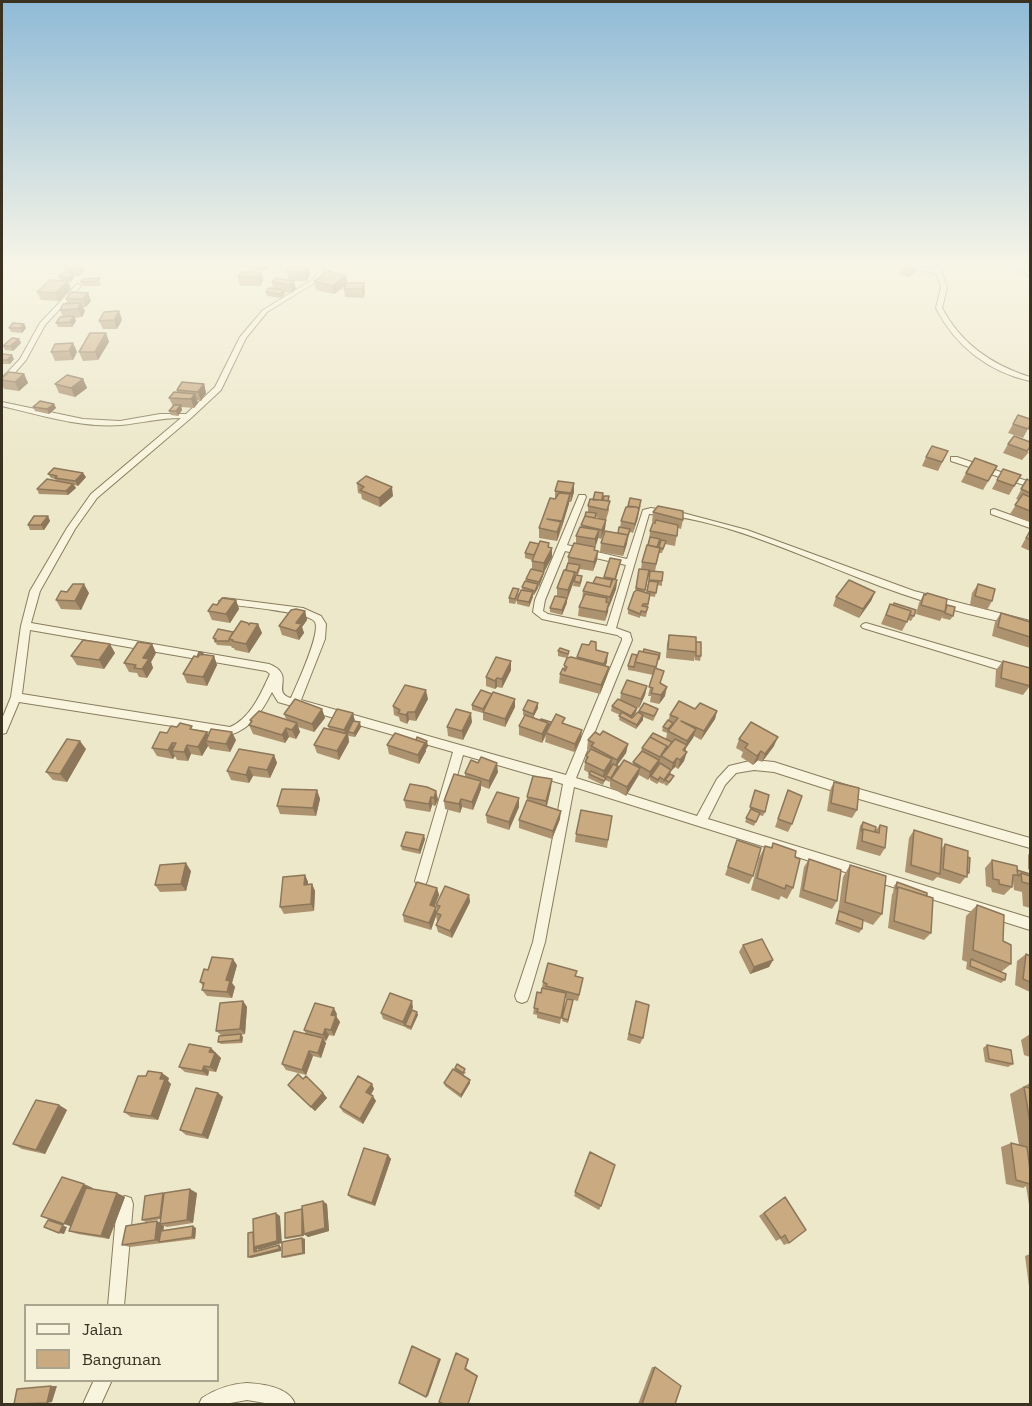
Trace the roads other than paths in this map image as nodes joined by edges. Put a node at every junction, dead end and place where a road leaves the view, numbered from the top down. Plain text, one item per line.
1 (38, 332) edge
2 (248, 332) edge
3 (954, 332) edge
4 (1030, 379) edge
5 (2, 382) edge
6 (2, 404) edge
7 (188, 416) junction
8 (954, 459) dead end
9 (1030, 485) edge
10 (582, 497) dead end
11 (994, 512) dead end
12 (1030, 525) edge
13 (562, 547) junction
14 (631, 562) junction
15 (222, 601) edge
16 (1030, 624) edge
17 (26, 626) junction
18 (866, 626) dead end
19 (611, 630) junction
20 (277, 672) junction
21 (1030, 675) edge
22 (16, 697) junction
23 (295, 701) junction
24 (2, 730) edge
25 (459, 749) junction
26 (569, 781) junction
27 (696, 820) junction
28 (1030, 843) edge
29 (421, 881) edge
30 (1030, 924) edge
31 (522, 996) dead end
32 (125, 1204) dead end
33 (116, 1304) edge
34 (102, 1382) edge
35 (92, 1404) edge
36 (208, 1404) edge
37 (286, 1404) edge

1 - 5 street
2 - 7 street
3 - 4 street
6 - 7 street
7 - 17 street
8 - 9 street
10 - 13 street
11 - 12 street
13 - 14 street
13 - 19 street
14 - 16 street
14 - 19 street
15 - 23 street
17 - 20 street
17 - 22 street
18 - 21 street
19 - 26 street
20 - 22 street
20 - 23 street
22 - 24 street
23 - 25 street
25 - 26 street
25 - 29 street
26 - 27 street
26 - 31 street
27 - 28 street
27 - 30 street
32 - 33 street
34 - 35 street
36 - 37 street

